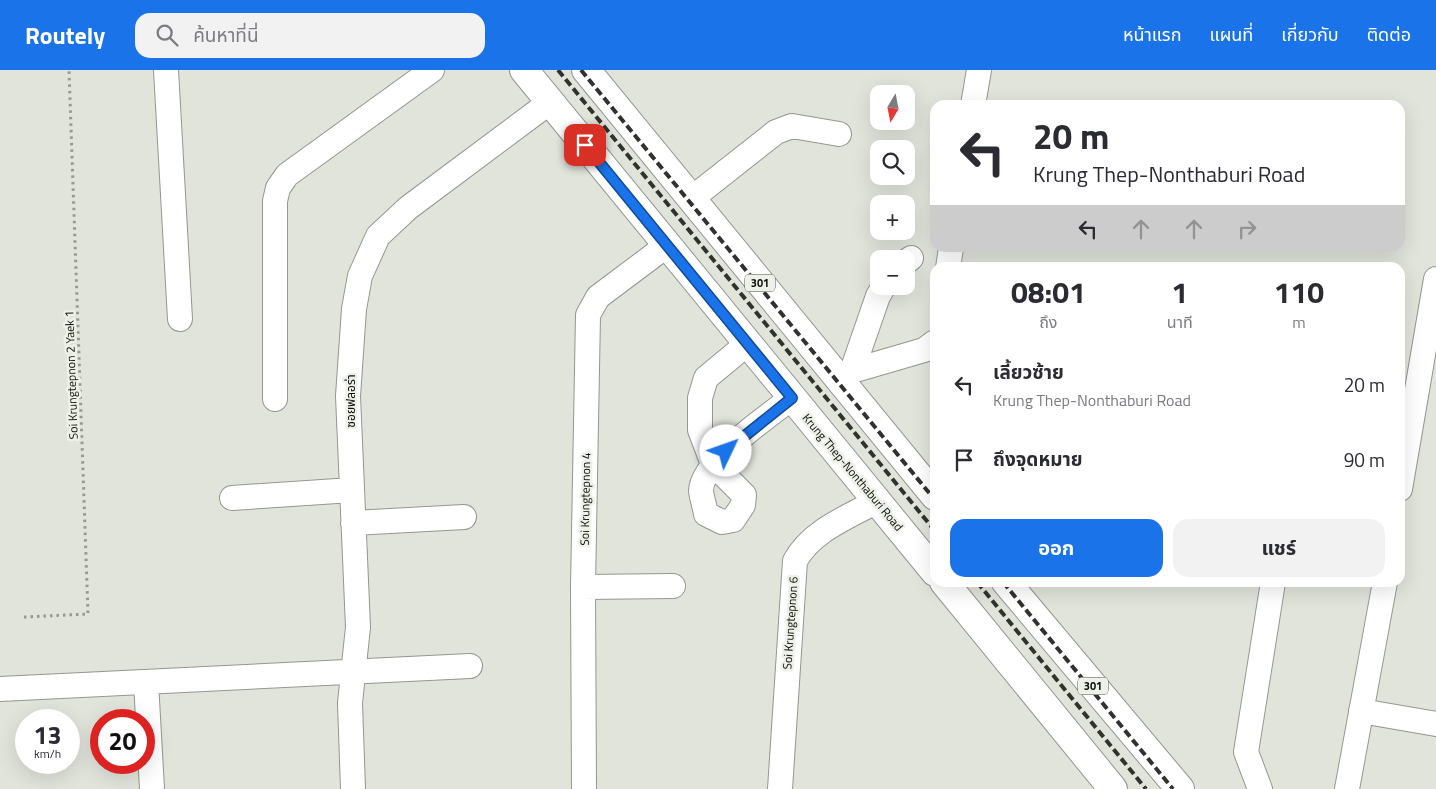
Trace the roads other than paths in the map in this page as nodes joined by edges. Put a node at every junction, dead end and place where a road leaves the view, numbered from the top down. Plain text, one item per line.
1 (166, 70) edge
2 (432, 70) edge
3 (524, 70) edge
4 (586, 70) edge
5 (979, 70) edge
6 (974, 100) edge
7 (550, 102) junction
8 (839, 134) dead end
9 (690, 199) junction
10 (666, 246) junction
11 (1436, 279) edge
12 (879, 295) edge
13 (180, 319) dead end
14 (747, 344) junction
15 (930, 346) edge
16 (1427, 374) edge
17 (846, 375) junction
18 (275, 398) dead end
19 (792, 398) junction
20 (1405, 469) edge
21 (930, 489) edge
22 (352, 490) junction
23 (232, 498) dead end
24 (877, 501) junction
25 (464, 517) dead end
26 (353, 523) junction
27 (930, 566) edge
28 (673, 586) dead end
29 (583, 587) junction
30 (948, 587) edge
31 (1010, 587) edge
32 (1273, 587) edge
33 (1383, 587) edge
34 (470, 666) dead end
35 (354, 671) junction
36 (146, 682) junction
37 (0, 689) edge
38 (1361, 711) junction
39 (1436, 724) edge
40 (152, 789) edge
41 (353, 789) edge
42 (584, 789) edge
43 (780, 789) edge
44 (1113, 789) edge
45 (1180, 789) edge
46 (1260, 789) edge
47 (1347, 789) edge

1 - 13 street
2 - 18 street
3 - 7 main road, Krung Thep-Nonthaburi Road
4 - 9 main road, 301
5 - 6 street
7 - 10 main road, Krung Thep-Nonthaburi Road
7 - 22 street, ซอยฟลอร่า
8 - 9 street
9 - 17 main road, 301
10 - 14 main road, Krung Thep-Nonthaburi Road
10 - 29 street, Soi Krungtepnon 4
11 - 16 street
12 - 17 street
14 - 19 main road, Krung Thep-Nonthaburi Road
14 - 19 street
15 - 17 street
16 - 20 street
17 - 21 main road, 301
19 - 24 main road, Krung Thep-Nonthaburi Road
22 - 23 street
22 - 26 street, ซอยฟลอร่า
24 - 27 main road, Krung Thep-Nonthaburi Road
24 - 43 street, Soi Krungtepnon 6
25 - 26 street
26 - 35 street, ซอยฟลอร่า
28 - 29 street
29 - 42 street, Soi Krungtepnon 4
30 - 44 main road
31 - 45 main road, 301
32 - 46 street
33 - 38 street
34 - 35 street
35 - 36 street
35 - 41 street, ซอยฟลอร่า
36 - 37 street
36 - 40 street
38 - 39 street
38 - 47 street

